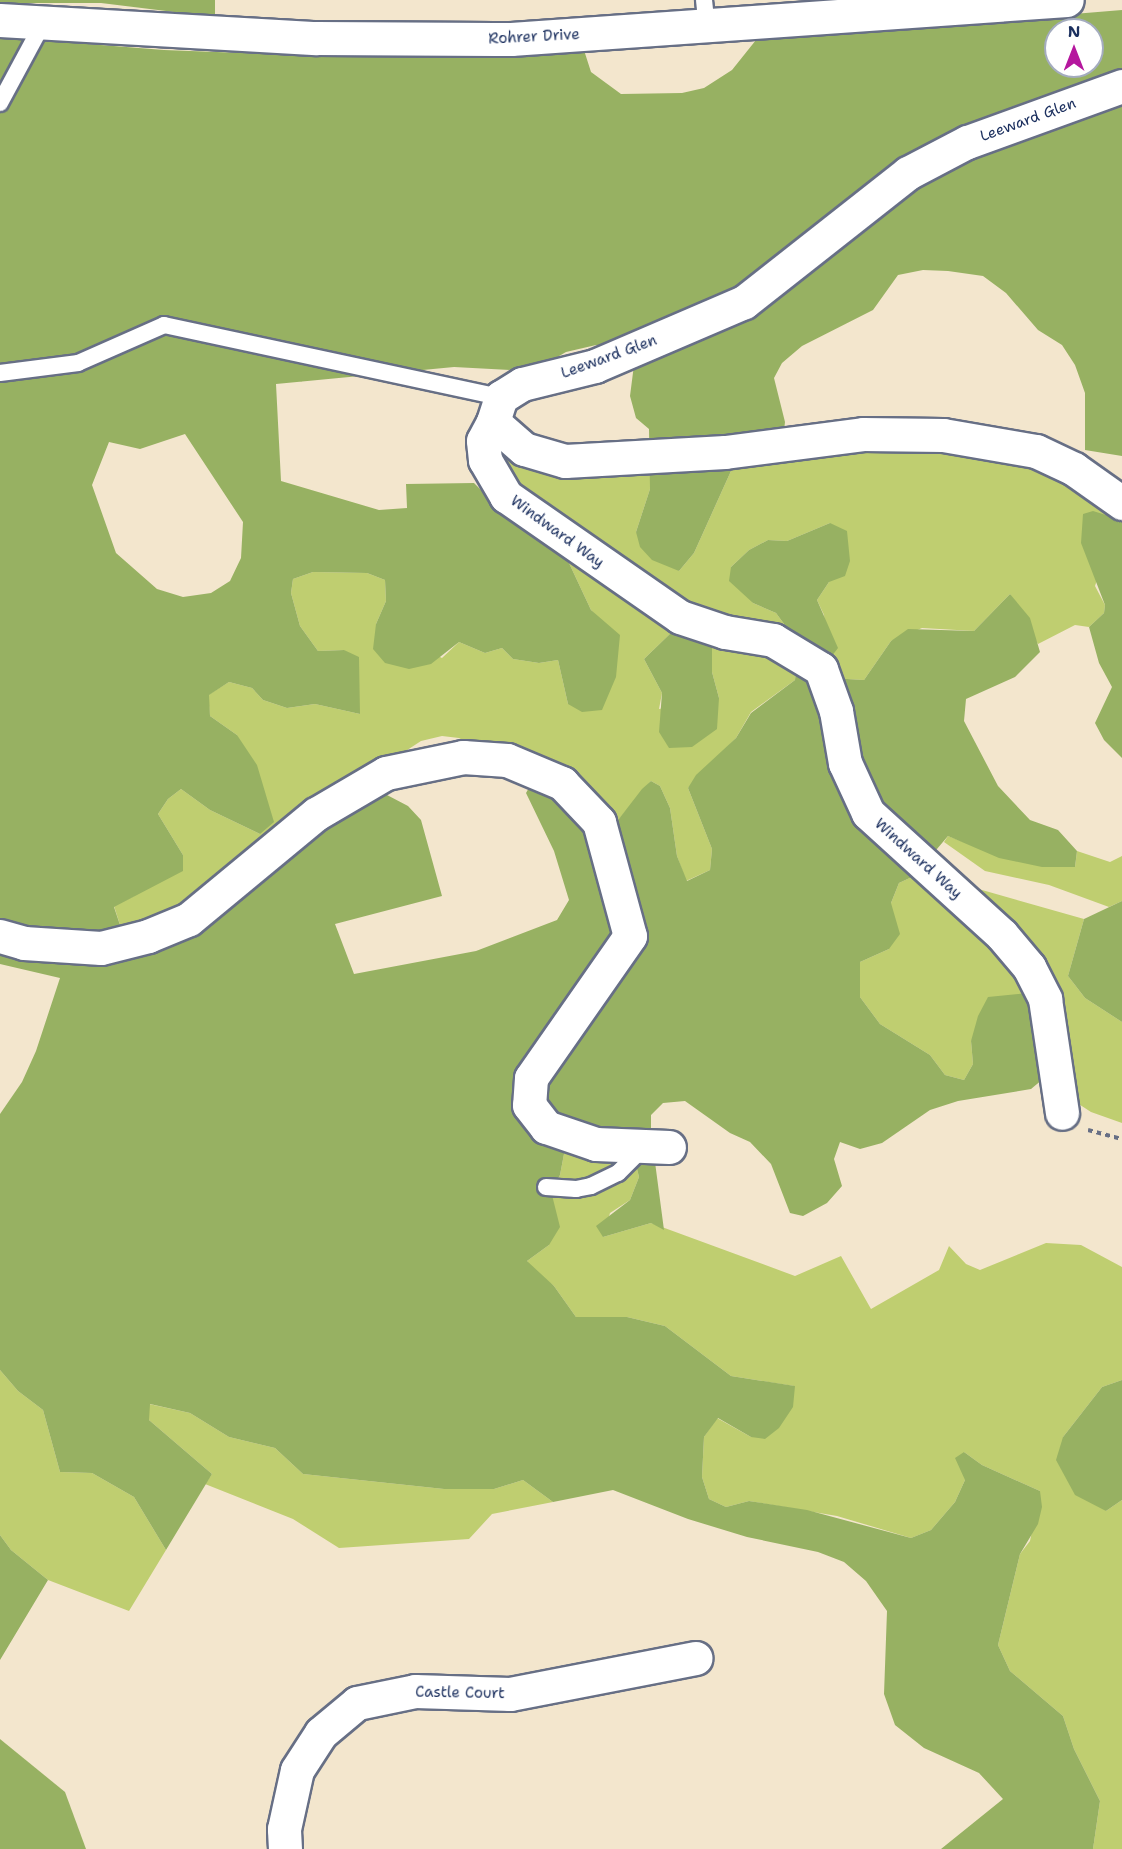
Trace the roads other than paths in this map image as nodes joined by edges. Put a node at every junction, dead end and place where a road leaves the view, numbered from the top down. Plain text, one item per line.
1 (1067, 0) edge
2 (805, 10) edge
3 (706, 13) edge
4 (0, 20) edge
5 (44, 23) junction
6 (1122, 86) edge
7 (0, 103) edge
8 (0, 373) edge
9 (497, 409) junction
10 (1122, 503) edge
11 (0, 936) edge
12 (1062, 1113) dead end
13 (657, 1147) joint
14 (546, 1187) dead end
15 (696, 1658) dead end
16 (285, 1849) edge

1 - 2 street, Rohrer Drive
2 - 3 street, Rohrer Drive
3 - 5 street, Rohrer Drive
4 - 5 street, Rohrer Drive
5 - 7 lane
6 - 9 street, Leeward Glen
8 - 9 lane
9 - 10 street
9 - 12 street, Windward Way
11 - 13 street
13 - 14 lane
15 - 16 street, Castle Court

